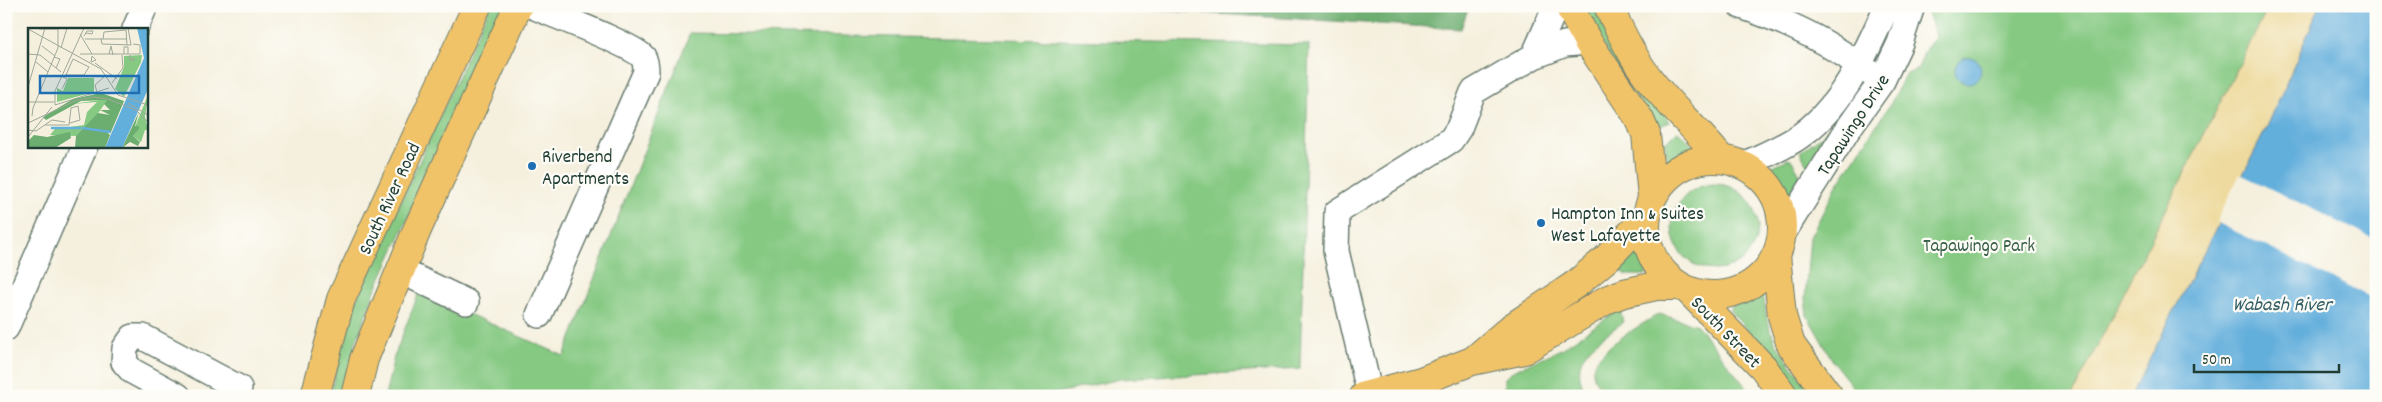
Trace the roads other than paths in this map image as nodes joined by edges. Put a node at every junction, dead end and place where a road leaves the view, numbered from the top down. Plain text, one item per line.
1 (145, 6) edge
2 (477, 6) edge
3 (518, 6) edge
4 (533, 6) edge
5 (1556, 6) edge
6 (1569, 6) edge
7 (1608, 6) edge
8 (1741, 6) edge
9 (1887, 6) edge
10 (1912, 6) edge
11 (135, 28) edge
12 (1588, 42) junction
13 (1534, 56) junction
14 (1859, 64) junction
15 (1882, 81) junction
16 (84, 148) edge
17 (1732, 162) junction
18 (1649, 207) junction
19 (1778, 245) junction
20 (400, 271) junction
21 (1683, 288) junction
22 (466, 302) dead end
23 (539, 315) dead end
24 (6, 328) edge
25 (1472, 361) junction
26 (239, 388) dead end
27 (1367, 395) edge
28 (178, 396) edge
29 (315, 396) edge
30 (355, 396) edge
31 (1784, 396) edge
32 (1830, 396) edge

1 - 11 street
2 - 29 main road, South River Road
3 - 20 main road, South River Road
4 - 23 street
5 - 13 street
6 - 12 main road
7 - 17 main road
8 - 14 street
9 - 14 street, Tapawingo Drive
10 - 15 street, Tapawingo Drive
12 - 13 street
12 - 18 main road
13 - 27 street
14 - 15 street
14 - 17 street, Tapawingo Drive
15 - 19 street, Tapawingo Drive
16 - 24 street
17 - 18 main road
17 - 19 main road
18 - 21 main road
18 - 25 main road
19 - 21 main road
19 - 32 main road
20 - 22 street
20 - 30 main road, South River Road
21 - 25 main road
21 - 31 main road, South Street
25 - 27 main road
26 - 28 street

